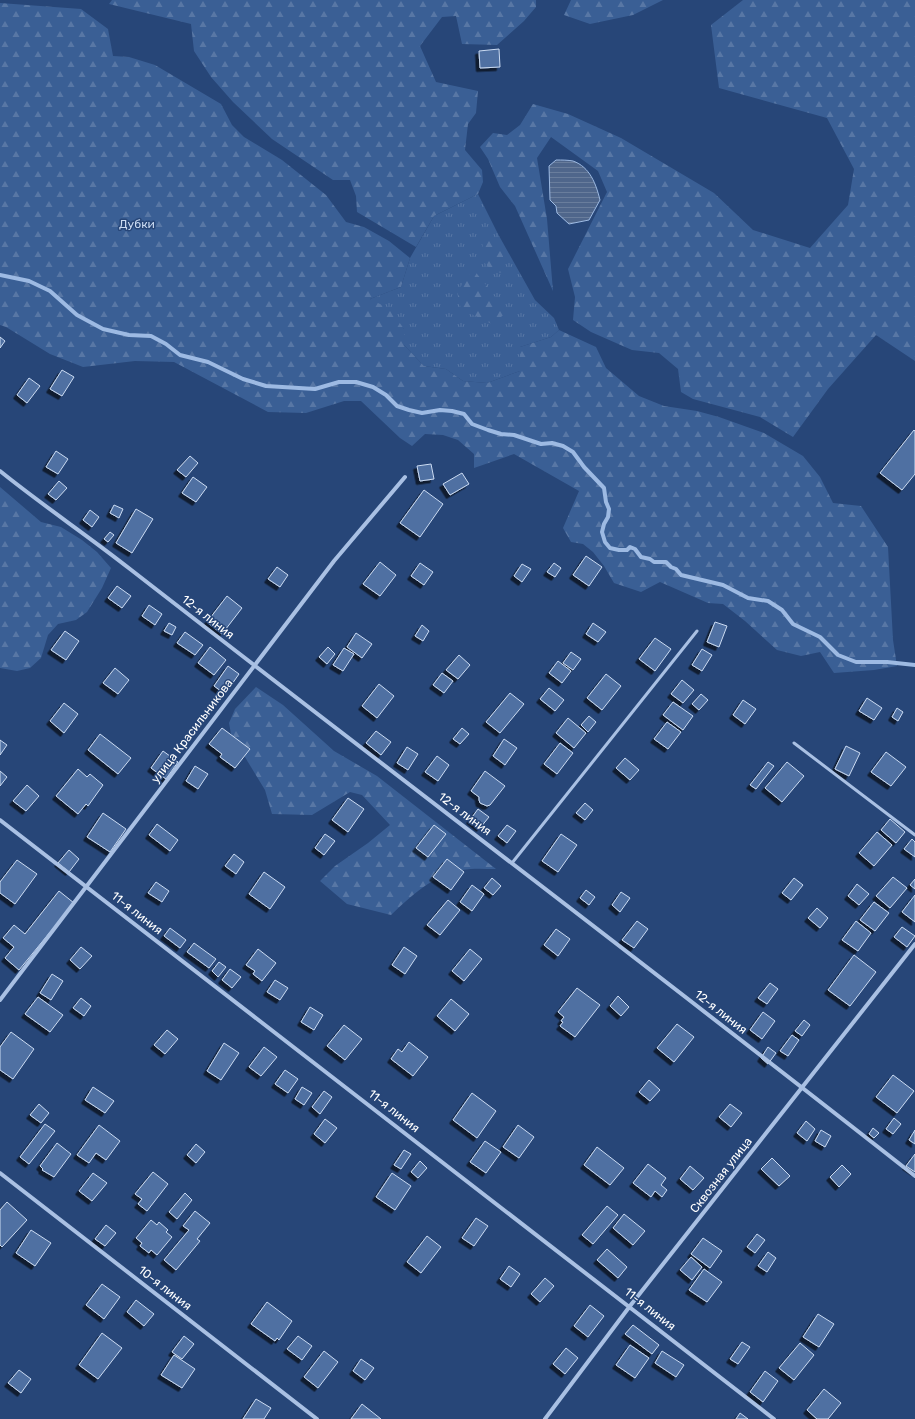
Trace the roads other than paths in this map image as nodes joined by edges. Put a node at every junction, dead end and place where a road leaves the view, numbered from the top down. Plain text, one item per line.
1 (0, 471) edge
2 (404, 477) dead end
3 (697, 631) dead end
4 (254, 666) junction
5 (794, 743) dead end
6 (0, 820) edge
7 (915, 835) edge
8 (512, 863) junction
9 (87, 886) junction
10 (915, 944) edge
11 (0, 1000) edge
12 (802, 1087) junction
13 (0, 1173) edge
14 (915, 1176) edge
15 (630, 1306) junction
16 (317, 1419) edge
17 (545, 1419) edge
18 (774, 1419) edge

1 - 4 street, 12-я линия
2 - 4 street, улица Красильникова
3 - 8 lane
4 - 8 street, 12-я линия
4 - 9 street, улица Красильникова
5 - 7 lane
6 - 9 street, 11-я линия
8 - 12 street, 12-я линия
9 - 11 street, улица Красильникова
9 - 15 street, 11-я линия
10 - 12 street, Сквозная улица
12 - 14 street, 12-я линия
12 - 15 street, Сквозная улица
13 - 16 street, 10-я линия
15 - 17 street, Сквозная улица
15 - 18 street, 11-я линия

